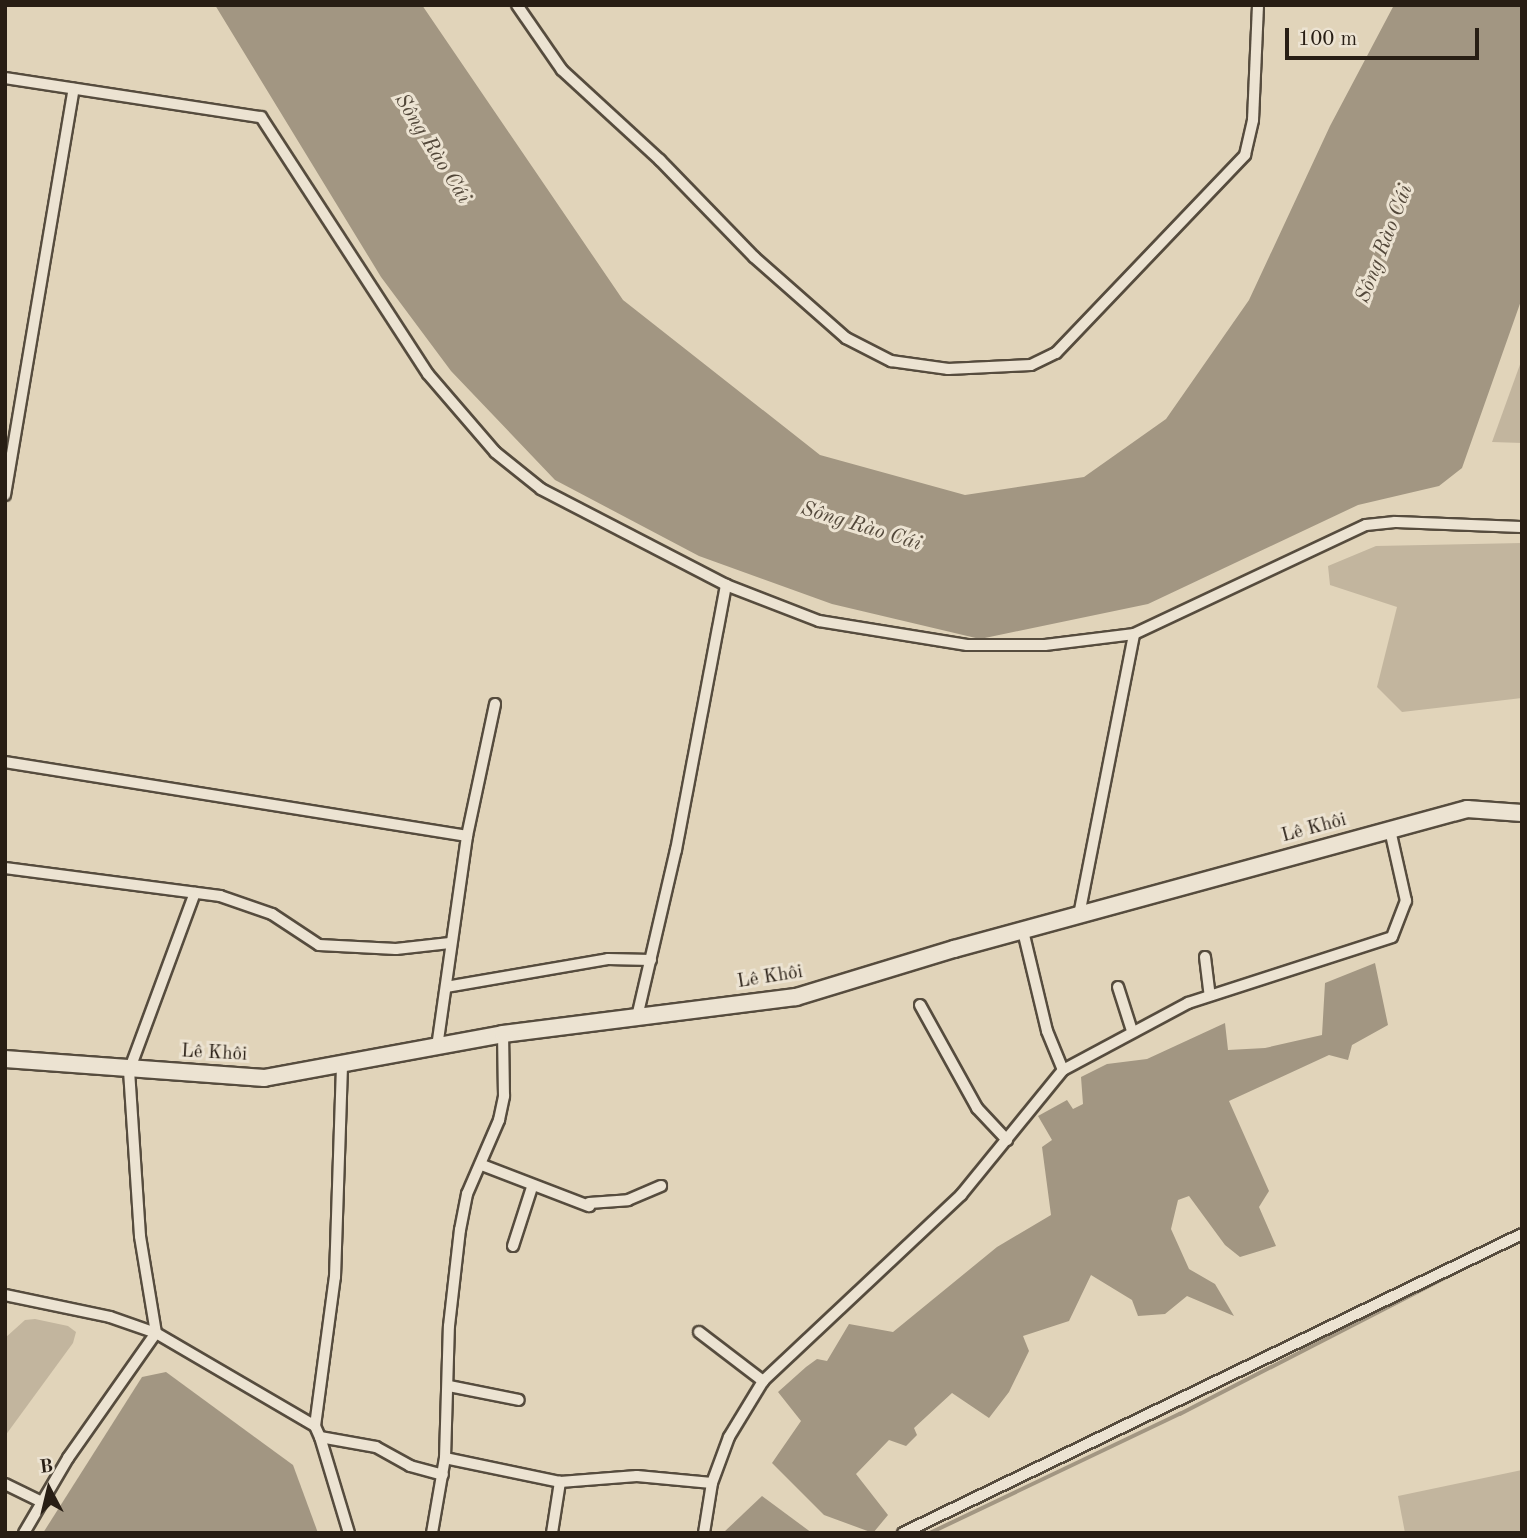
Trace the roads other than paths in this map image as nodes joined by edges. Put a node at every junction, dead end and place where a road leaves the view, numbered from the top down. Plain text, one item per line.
1 (517, 5) edge
2 (1258, 5) edge
3 (5, 78) edge
4 (74, 89) junction
5 (5, 495) edge
6 (1522, 527) edge
7 (726, 585) junction
8 (1134, 634) junction
9 (495, 704) dead end
10 (5, 762) edge
11 (1522, 813) edge
12 (1390, 830) junction
13 (467, 836) junction
14 (5, 868) edge
15 (195, 893) junction
16 (1079, 915) junction
17 (1023, 932) junction
18 (450, 943) junction
19 (1205, 957) dead end
20 (651, 960) junction
21 (446, 987) junction
22 (1118, 987) dead end
23 (1210, 995) junction
24 (920, 1005) dead end
25 (637, 1017) junction
26 (1132, 1031) junction
27 (503, 1034) junction
28 (437, 1047) junction
29 (5, 1059) edge
30 (342, 1067) junction
31 (1063, 1070) junction
32 (129, 1071) junction
33 (1007, 1140) junction
34 (482, 1165) junction
35 (661, 1186) dead end
36 (532, 1187) junction
37 (1522, 1234) edge
38 (513, 1246) dead end
39 (5, 1295) edge
40 (699, 1332) dead end
41 (156, 1334) junction
42 (763, 1381) junction
43 (449, 1386) junction
44 (519, 1400) dead end
45 (315, 1426) junction
46 (320, 1437) junction
47 (445, 1458) junction
48 (443, 1475) junction
49 (559, 1482) junction
50 (712, 1483) junction
51 (5, 1484) edge
52 (42, 1502) junction
53 (24, 1533) edge
54 (349, 1533) edge
55 (432, 1533) edge
56 (552, 1533) edge
57 (704, 1533) edge
58 (903, 1533) edge

1 - 2 street
3 - 4 street
4 - 5 street
4 - 7 street
6 - 8 street
7 - 8 street
7 - 20 street
8 - 16 street
9 - 13 street
10 - 13 street
11 - 12 street, Lê Khôi
12 - 16 street, Lê Khôi
12 - 23 street
13 - 18 street
14 - 15 street
15 - 18 street
15 - 32 street
16 - 17 street, Lê Khôi
17 - 25 street, Lê Khôi
17 - 31 street
18 - 21 street
19 - 23 street
20 - 21 street
20 - 25 street
21 - 28 street
22 - 26 street
23 - 26 street
24 - 33 street
25 - 27 street, Lê Khôi
26 - 31 street
27 - 28 street, Lê Khôi
27 - 34 street
28 - 30 street, Lê Khôi
29 - 32 street, Lê Khôi
30 - 32 street, Lê Khôi
30 - 45 street
31 - 33 street
32 - 41 street
33 - 42 street
34 - 36 street
34 - 43 street
35 - 36 street
36 - 38 street
37 - 58 street
39 - 41 street
40 - 42 street
41 - 45 street
41 - 52 street
42 - 50 street
43 - 44 street
43 - 47 street
45 - 46 street
46 - 48 street
46 - 54 street
47 - 48 street
47 - 49 street
48 - 55 street
49 - 50 street
49 - 56 street
50 - 57 street
51 - 52 street
52 - 53 street

